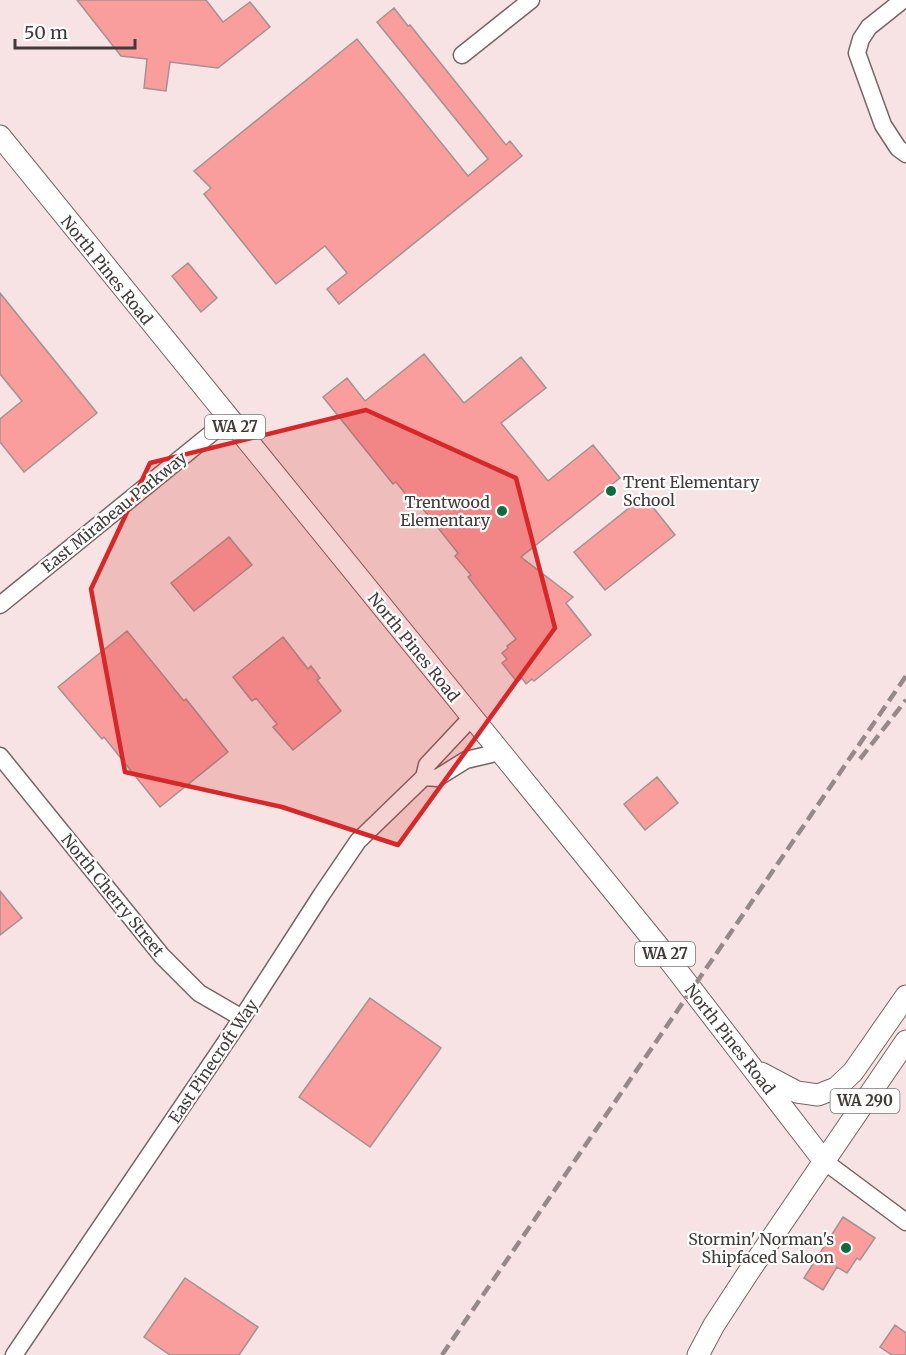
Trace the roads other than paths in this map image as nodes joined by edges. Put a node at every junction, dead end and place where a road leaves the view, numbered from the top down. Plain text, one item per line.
1 (531, 0) edge
2 (903, 0) edge
3 (462, 55) dead end
4 (0, 136) edge
5 (906, 154) edge
6 (229, 419) junction
7 (0, 605) edge
8 (471, 718) junction
9 (500, 752) junction
10 (0, 756) edge
11 (424, 777) junction
12 (906, 996) edge
13 (242, 1018) junction
14 (906, 1041) edge
15 (755, 1070) junction
16 (824, 1161) junction
17 (906, 1222) edge
18 (14, 1355) edge
19 (698, 1355) edge

1 - 3 street
2 - 5 street
4 - 6 main road, North Pines Road / WA 27
6 - 7 street, East Mirabeau Parkway
6 - 8 main road, North Pines Road / WA 27
8 - 9 main road, North Pines Road / WA 27
8 - 11 street, East Pinecroft Way
9 - 11 street, East Pinecroft Way
9 - 15 main road, North Pines Road / WA 27
10 - 13 street, North Cherry Street
11 - 13 street, East Pinecroft Way
12 - 15 main road
13 - 18 street, East Pinecroft Way
14 - 16 main road, WA 290
15 - 16 main road, North Pines Road / WA 27
16 - 17 street
16 - 19 main road, WA 290

